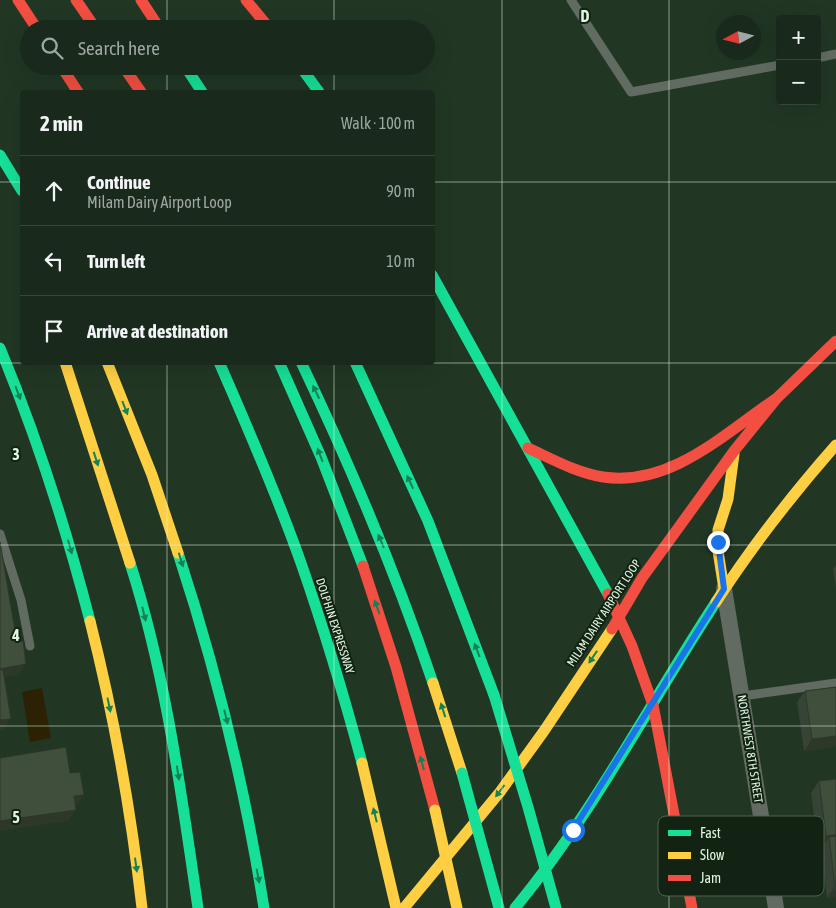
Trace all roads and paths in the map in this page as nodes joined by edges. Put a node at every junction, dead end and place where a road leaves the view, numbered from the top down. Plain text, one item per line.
1 (18, 0) edge
2 (76, 0) edge
3 (141, 0) edge
4 (246, 0) edge
5 (571, 0) edge
6 (31, 20) edge
7 (90, 20) edge
8 (154, 20) edge
9 (263, 20) edge
10 (836, 54) edge
11 (821, 57) edge
12 (776, 65) edge
13 (67, 75) edge
14 (129, 75) edge
15 (191, 75) edge
16 (307, 75) edge
17 (77, 90) edge
18 (138, 90) edge
19 (201, 90) edge
20 (318, 90) edge
21 (0, 155) edge
22 (20, 188) edge
23 (435, 280) edge
24 (836, 340) edge
25 (0, 348) edge
26 (66, 365) edge
27 (108, 365) edge
28 (220, 365) edge
29 (280, 365) edge
30 (302, 365) edge
31 (356, 365) edge
32 (777, 398) junction
33 (836, 445) edge
34 (528, 448) junction
35 (734, 451) junction
36 (0, 534) edge
37 (724, 589) junction
38 (620, 617) junction
39 (30, 646) dead end
40 (836, 682) edge
41 (742, 696) junction
42 (653, 705) junction
43 (674, 816) edge
44 (761, 816) edge
45 (142, 908) edge
46 (198, 908) edge
47 (264, 908) edge
48 (396, 908) edge
49 (404, 908) edge
50 (457, 908) edge
51 (499, 908) edge
52 (515, 908) edge
53 (556, 908) edge

1 - 6 main road
2 - 7 main road
3 - 8 main road
4 - 9 main road
5 - 12 lane
10 - 11 lane
13 - 17 main road
14 - 18 main road
15 - 19 main road
16 - 20 main road
21 - 22 main road
23 - 34 main road
24 - 32 main road, MILAM DAIRY AIRPORT LOOP
25 -> 45 main road
26 -> 46 main road
27 -> 47 main road
48 -> 28 main road, DOLPHIN EXPRESSWAY
50 -> 29 main road, bridge
51 -> 30 main road, bridge
53 -> 31 main road, bridge
32 - 34 main road
32 - 35 main road, MILAM DAIRY AIRPORT LOOP
33 - 37 main road
34 - 38 main road
35 - 37 main road
35 - 38 main road, MILAM DAIRY AIRPORT LOOP
36 - 39 lane
37 - 41 street, NORTHWEST 8TH STREET
37 - 42 main road
38 - 42 main road
38 -> 49 main road, MILAM DAIRY AIRPORT LOOP
40 - 41 lane
41 - 44 street, NORTHWEST 8TH STREET
42 - 43 main road
42 - 52 main road

